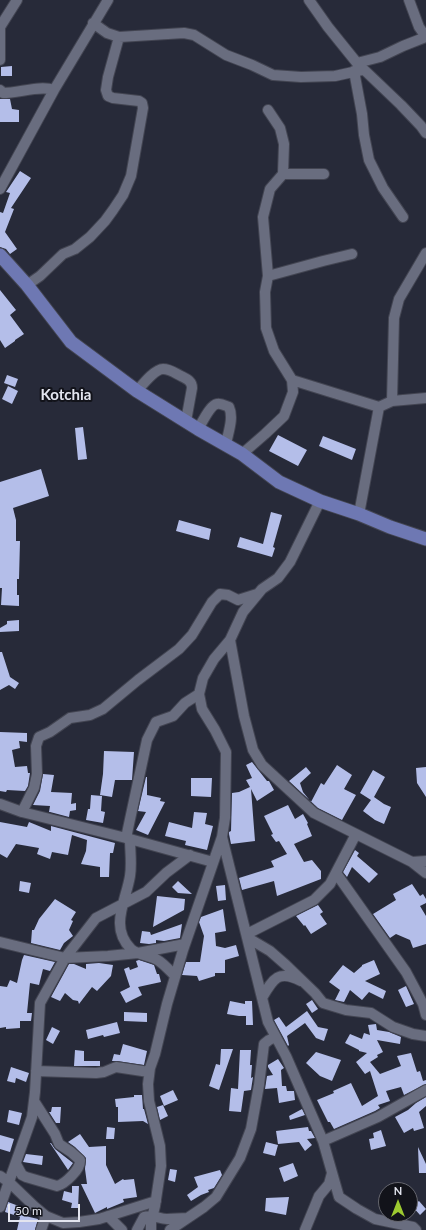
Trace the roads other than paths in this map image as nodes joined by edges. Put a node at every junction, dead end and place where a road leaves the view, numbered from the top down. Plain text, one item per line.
1 (17, 0) edge
2 (108, 0) edge
3 (309, 0) edge
4 (409, 0) edge
5 (93, 24) junction
6 (0, 27) edge
7 (119, 37) junction
8 (426, 37) edge
9 (0, 60) edge
10 (357, 68) junction
11 (0, 90) edge
12 (54, 90) junction
13 (268, 110) dead end
14 (426, 133) edge
15 (283, 174) junction
16 (324, 174) dead end
17 (0, 189) edge
18 (403, 217) dead end
19 (426, 253) edge
20 (352, 254) dead end
21 (0, 255) edge
22 (268, 276) junction
23 (27, 285) junction
24 (292, 380) junction
25 (137, 391) junction
26 (426, 398) edge
27 (392, 401) junction
28 (379, 407) junction
29 (186, 421) junction
30 (198, 429) junction
31 (226, 444) junction
32 (242, 454) junction
33 (320, 501) junction
34 (359, 514) junction
35 (426, 540) edge
36 (258, 594) junction
37 (230, 640) junction
38 (199, 694) junction
39 (0, 804) edge
40 (22, 812) junction
41 (356, 834) junction
42 (222, 837) junction
43 (128, 838) junction
44 (190, 855) junction
45 (426, 860) edge
46 (213, 862) junction
47 (412, 862) junction
48 (336, 873) junction
49 (426, 874) edge
50 (122, 905) junction
51 (247, 936) junction
52 (0, 942) edge
53 (185, 944) junction
54 (138, 954) junction
55 (65, 958) junction
56 (175, 976) junction
57 (306, 984) junction
58 (262, 998) junction
59 (426, 1015) edge
60 (426, 1036) edge
61 (276, 1037) junction
62 (36, 1071) junction
63 (149, 1072) junction
64 (426, 1090) edge
65 (34, 1101) junction
66 (323, 1141) junction
67 (16, 1164) junction
68 (332, 1173) junction
69 (0, 1176) edge
70 (9, 1182) junction
71 (156, 1201) junction
72 (0, 1207) edge
73 (46, 1216) junction
74 (108, 1216) junction
75 (153, 1216) junction
76 (189, 1218) junction
77 (41, 1230) edge
78 (122, 1230) edge
79 (138, 1230) edge
80 (151, 1230) edge
81 (170, 1230) edge
82 (305, 1230) edge
83 (416, 1230) edge

1 - 6 street
2 - 5 street
3 - 10 street
4 - 8 street
5 - 7 street
5 - 12 street
6 - 9 street
7 - 10 street
7 - 23 street
8 - 10 street
10 - 14 street
10 - 18 street
11 - 12 street
12 - 17 street
13 - 15 street
15 - 16 street
15 - 22 street
19 - 27 street
20 - 22 street
21 - 23 main road
22 - 24 street
23 - 25 main road
24 - 28 street
24 - 32 street
25 - 29 main road
25 - 29 street
26 - 27 street
27 - 28 street
28 - 34 street
29 - 30 main road
30 - 31 main road
30 - 31 street
31 - 32 main road
32 - 33 main road
33 - 34 main road
33 - 36 street
34 - 35 main road
36 - 37 street
36 - 40 street
37 - 38 street
37 - 41 street
38 - 42 street
38 - 43 street
39 - 40 street
40 - 43 street
41 - 47 street
41 - 48 street
42 - 46 street
42 - 51 street
43 - 44 street
43 - 50 street
44 - 46 street
44 - 50 street
45 - 47 street
46 - 53 street
47 - 49 street
48 - 51 street
48 - 59 street
50 - 54 street
50 - 55 street
51 - 57 street
51 - 58 street
52 - 55 street
53 - 54 street
53 - 56 street
54 - 55 street
54 - 56 street
55 - 62 street
56 - 63 street
57 - 58 street
57 - 60 street
58 - 61 street
61 - 66 street
61 - 76 street
62 - 63 street
62 - 65 street
63 - 71 street
64 - 66 street
65 - 67 street
65 - 67 street
66 - 68 street
67 - 70 street
68 - 82 street
68 - 83 street
69 - 70 street
70 - 72 street
70 - 73 street
71 - 74 street
71 - 75 street
73 - 74 street
73 - 77 street
74 - 78 street
75 - 76 street
75 - 79 street
75 - 80 street
76 - 81 street

